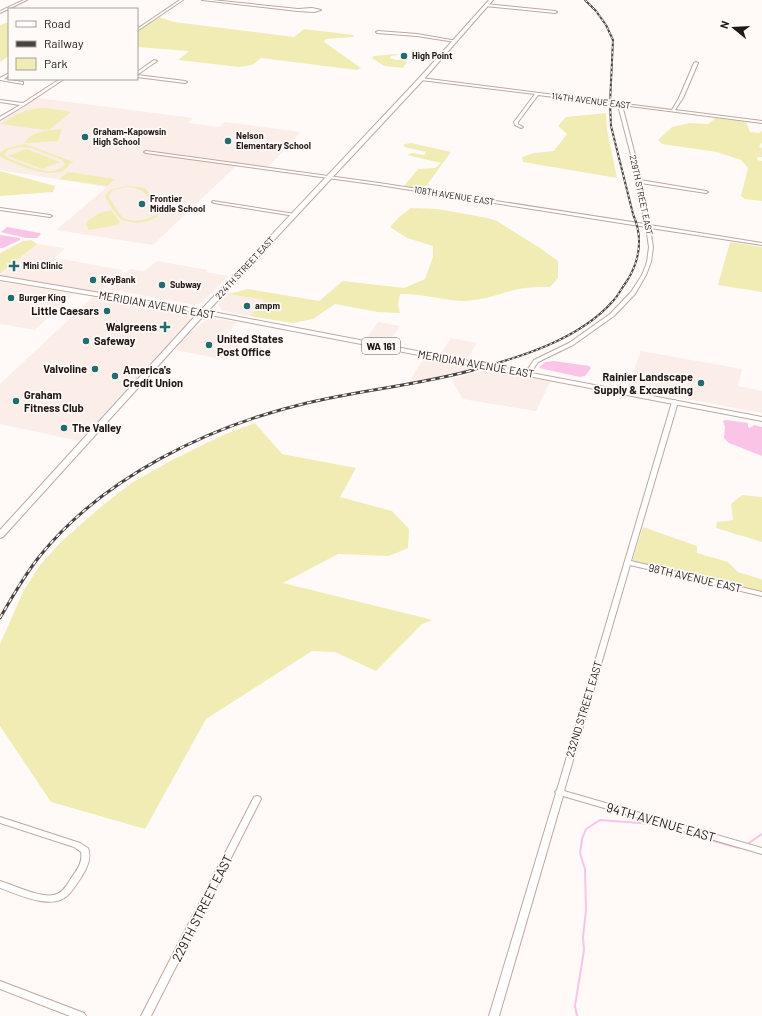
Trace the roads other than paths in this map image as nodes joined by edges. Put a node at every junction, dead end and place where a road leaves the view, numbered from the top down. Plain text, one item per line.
1 (26, 0) edge
2 (182, 0) edge
3 (203, 0) edge
4 (491, 0) edge
5 (221, 1) edge
6 (486, 5) junction
7 (9, 8) edge
8 (304, 10) dead end
9 (555, 12) dead end
10 (138, 29) edge
11 (378, 32) dead end
12 (455, 41) junction
13 (155, 61) dead end
14 (696, 63) dead end
15 (138, 74) edge
16 (138, 75) edge
17 (1, 79) edge
18 (421, 79) junction
19 (60, 80) edge
20 (185, 82) dead end
21 (22, 83) dead end
22 (537, 94) junction
23 (0, 101) edge
24 (24, 104) junction
25 (620, 105) junction
26 (673, 111) junction
27 (0, 119) edge
28 (762, 122) edge
29 (521, 127) dead end
30 (146, 152) dead end
31 (329, 178) junction
32 (638, 181) junction
33 (706, 192) dead end
34 (214, 202) dead end
35 (0, 208) edge
36 (295, 215) junction
37 (50, 216) dead end
38 (648, 226) junction
39 (762, 244) edge
40 (0, 278) edge
41 (203, 312) junction
42 (528, 373) junction
43 (675, 402) junction
44 (762, 418) edge
45 (0, 535) edge
46 (628, 562) junction
47 (762, 594) edge
48 (559, 792) junction
49 (257, 799) dead end
50 (0, 820) edge
51 (762, 851) edge
52 (0, 884) edge
53 (0, 985) edge
54 (81, 1016) edge
55 (146, 1016) edge
56 (494, 1016) edge

1 - 7 street
2 - 10 street
3 - 5 street
4 - 6 main road, 224TH STREET EAST
5 - 8 street
6 - 9 street
6 - 12 main road, 224TH STREET EAST
11 - 12 street
12 - 18 main road, 224TH STREET EAST
13 - 15 street
14 - 26 street
16 - 20 street
17 - 21 street
18 - 22 street, 114TH AVENUE EAST
18 - 31 main road, 224TH STREET EAST
19 - 24 street
22 - 25 street, 114TH AVENUE EAST
22 - 29 street
23 - 24 street
24 - 27 street
25 - 26 street, 114TH AVENUE EAST
25 - 32 street, 229TH STREET EAST
26 - 28 street, 114TH AVENUE EAST
30 - 31 street, 108TH AVENUE EAST
31 - 36 main road, 224TH STREET EAST
31 - 38 street, 108TH AVENUE EAST
32 - 33 street
32 - 38 street, 229TH STREET EAST
34 - 36 street
35 - 37 street
36 - 41 main road, 224TH STREET EAST
38 - 39 street, 108TH AVENUE EAST
38 - 42 street, 229TH STREET EAST
40 - 41 main road, MERIDIAN AVENUE EAST / WA 161
41 - 42 main road, MERIDIAN AVENUE EAST / WA 161
41 - 45 main road, 224TH STREET EAST
42 - 43 main road, MERIDIAN AVENUE EAST / WA 161
43 - 44 main road, MERIDIAN AVENUE EAST / WA 161
43 - 46 street, 232ND STREET EAST
46 - 47 street, 98TH AVENUE EAST
46 - 48 street, 232ND STREET EAST
48 - 51 street, 94TH AVENUE EAST
48 - 56 street, 232ND STREET EAST
49 - 55 street, 229TH STREET EAST
50 - 52 street
53 - 54 street

